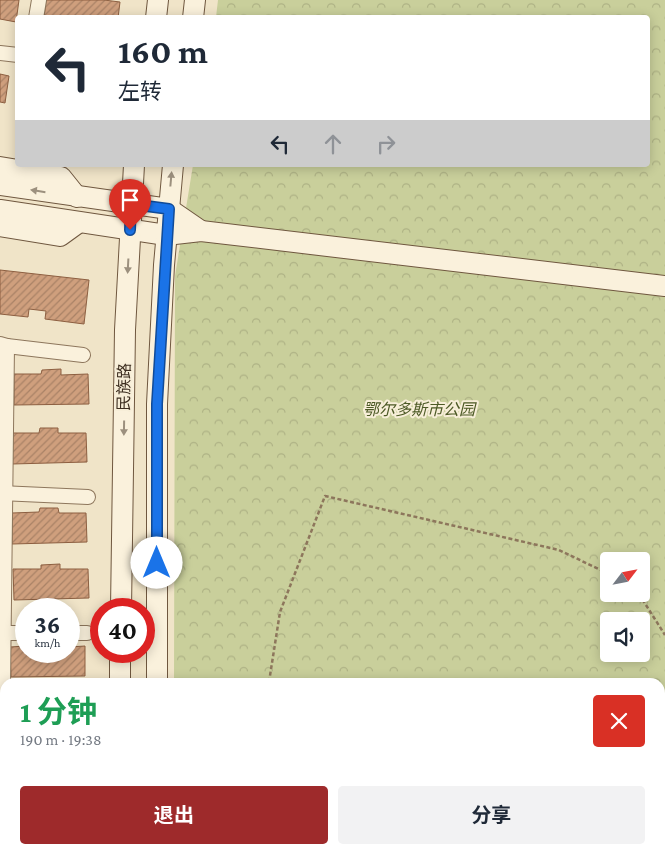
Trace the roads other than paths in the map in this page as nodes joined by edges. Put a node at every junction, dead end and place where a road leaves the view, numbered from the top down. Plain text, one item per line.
1 (39, 0) edge
2 (158, 0) edge
3 (195, 0) edge
4 (36, 15) edge
5 (156, 15) edge
6 (193, 15) edge
7 (0, 53) edge
8 (15, 55) edge
9 (0, 167) edge
10 (134, 167) edge
11 (172, 167) edge
12 (0, 185) edge
13 (78, 197) junction
14 (131, 204) junction
15 (169, 209) junction
16 (0, 210) edge
17 (78, 222) junction
18 (0, 226) edge
19 (130, 230) junction
20 (201, 231) junction
21 (166, 235) junction
22 (665, 286) edge
23 (3, 345) edge
24 (83, 355) dead end
25 (3, 493) edge
26 (88, 496) dead end
27 (121, 598) edge
28 (2, 633) edge
29 (15, 633) edge
30 (80, 633) edge
31 (88, 633) dead end
32 (120, 663) edge
33 (2, 678) edge
34 (120, 678) edge
35 (157, 678) edge

1 - 4 street
2 - 5 street
3 - 6 street
7 - 8 street
9 - 13 street
10 - 14 street, 民族路
15 -> 11 street, 民族路
13 -> 12 street
13 - 14 street
14 - 15 street
14 - 19 street, 民族路
15 - 20 street
15 - 21 street, 民族路
16 - 17 street
17 - 18 street
17 - 19 street
19 - 21 street
19 -> 27 street, 民族路
20 - 21 street
20 - 22 street
21 - 35 street, 民族路
23 - 24 street
23 - 25 street
25 - 26 street
25 - 28 street
28 - 29 street
28 - 33 street
30 - 31 street
32 - 34 street

